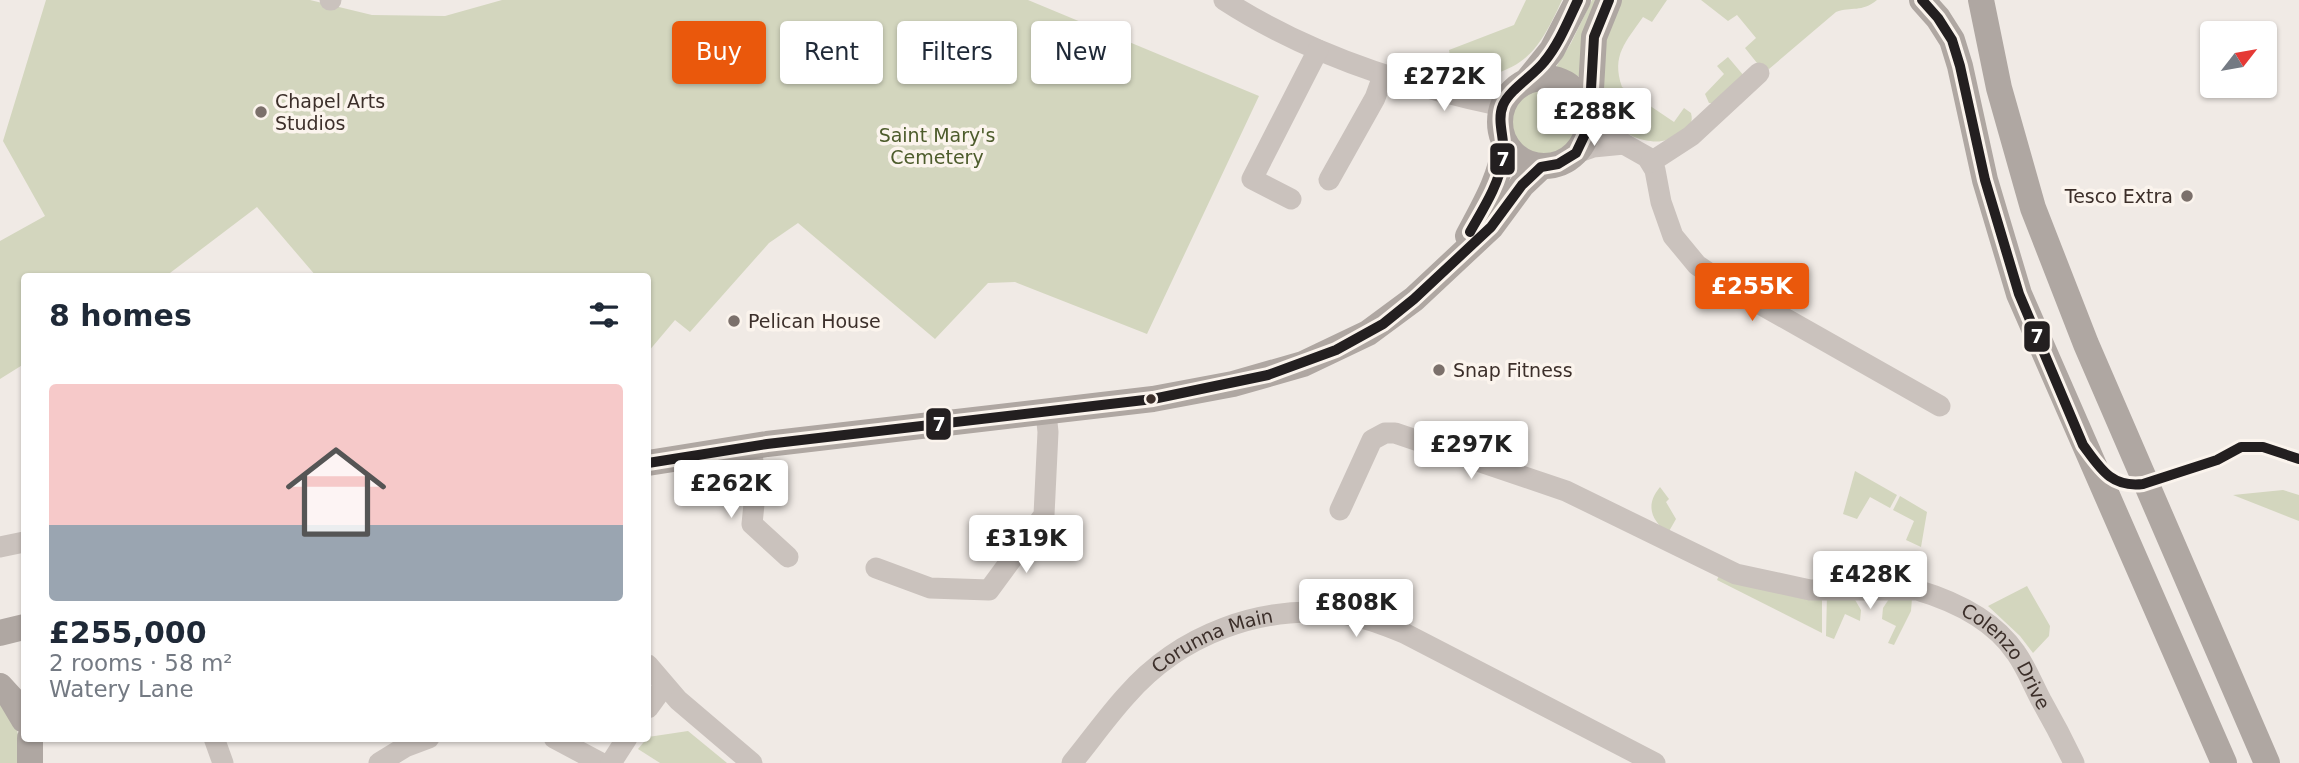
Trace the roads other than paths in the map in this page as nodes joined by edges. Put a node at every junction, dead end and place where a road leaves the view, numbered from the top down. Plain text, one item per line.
1 (1224, 0) edge
2 (1578, 0) edge
3 (1609, 0) edge
4 (1922, 0) edge
5 (1981, 0) edge
6 (1318, 50) junction
7 (1759, 73) dead end
8 (1383, 76) junction
9 (1527, 81) junction
10 (1502, 106) junction
11 (1587, 113) junction
12 (1505, 144) junction
13 (1624, 144) junction
14 (1576, 153) junction
15 (1651, 162) junction
16 (1541, 167) junction
17 (1329, 180) dead end
18 (1291, 199) dead end
19 (1457, 256) junction
20 (1940, 406) dead end
21 (1046, 413) junction
22 (751, 447) junction
23 (651, 463) edge
24 (1340, 510) dead end
25 (21, 543) edge
26 (0, 547) edge
27 (788, 557) dead end
28 (876, 568) dead end
29 (21, 628) edge
30 (0, 633) edge
31 (651, 669) edge
32 (0, 686) edge
33 (664, 686) junction
34 (651, 704) edge
35 (21, 715) edge
36 (215, 742) edge
37 (562, 742) edge
38 (624, 742) edge
39 (404, 743) edge
40 (223, 763) edge
41 (379, 763) edge
42 (601, 763) edge
43 (611, 763) edge
44 (752, 763) edge
45 (1072, 763) edge
46 (1655, 763) edge
47 (2074, 763) edge
48 (2224, 763) edge
49 (2267, 763) edge

1 - 6 street
2 - 9 main road
3 - 11 main road
4 - 48 main road
5 - 49 main road
6 - 8 street
6 - 18 street
7 - 15 street
8 - 10 street
8 - 17 street
9 - 10 main road
9 - 11 main road
10 - 12 main road
11 - 13 street
11 - 14 main road
12 - 16 main road
12 - 19 main road
13 - 14 street
13 - 15 street
14 - 16 main road
15 - 20 street
16 - 19 main road
19 - 21 main road
21 - 22 main road
21 - 28 street
22 - 23 main road
22 - 27 street
24 - 47 street, Colenzo Drive
25 - 26 street
29 - 30 main road
31 - 33 street
32 - 35 main road
33 - 34 street
33 - 44 street
36 - 40 street
37 - 42 street
38 - 43 street
39 - 41 street
45 - 46 street, Corunna Main

